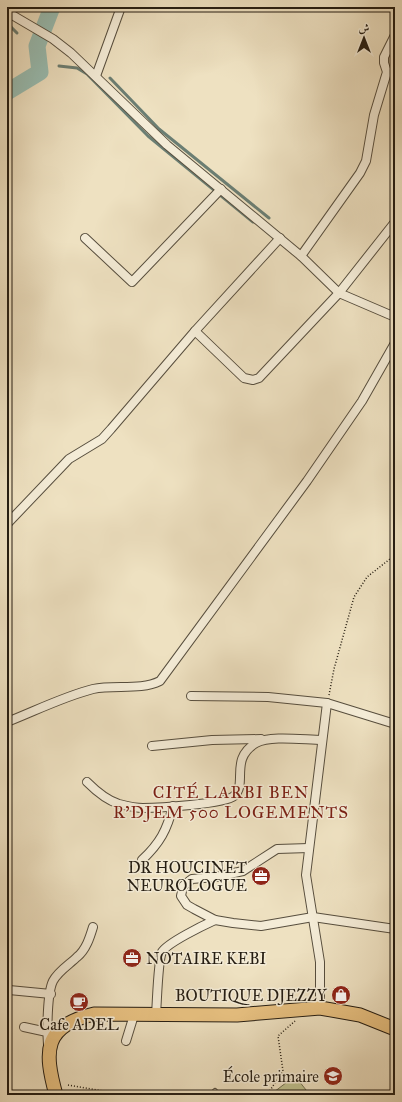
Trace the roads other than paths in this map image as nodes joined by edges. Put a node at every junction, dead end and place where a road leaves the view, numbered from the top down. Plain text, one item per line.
1 (121, 7) edge
2 (7, 12) edge
3 (395, 35) edge
4 (96, 76) junction
5 (221, 189) junction
6 (395, 222) edge
7 (85, 238) dead end
8 (280, 238) junction
9 (300, 256) junction
10 (338, 293) junction
11 (395, 317) edge
12 (195, 330) junction
13 (395, 343) edge
14 (7, 524) edge
15 (191, 696) dead end
16 (327, 703) junction
17 (7, 722) edge
18 (395, 724) edge
19 (263, 739) junction
20 (322, 740) junction
21 (152, 746) dead end
22 (87, 782) dead end
23 (173, 806) junction
24 (309, 848) junction
25 (142, 860) dead end
26 (313, 918) junction
27 (215, 920) junction
28 (93, 927) dead end
29 (395, 929) edge
30 (9, 990) dead end
31 (51, 994) junction
32 (314, 1008) junction
33 (156, 1014) junction
34 (134, 1015) junction
35 (24, 1027) dead end
36 (395, 1029) edge
37 (47, 1032) junction
38 (126, 1042) dead end
39 (48, 1052) junction
40 (215, 1091) dead end
41 (56, 1095) edge
42 (211, 1095) edge

1 - 4 street
2 - 4 street
3 - 9 street
4 - 5 street
5 - 7 street
5 - 8 street
6 - 10 street
8 - 9 street
8 - 12 street
9 - 10 street
10 - 11 street
10 - 12 street
12 - 14 street
13 - 17 street
15 - 16 street
16 - 18 street
16 - 20 street
19 - 20 street
19 - 21 street
19 - 23 street
20 - 24 street
22 - 23 street
23 - 25 street
24 - 26 street
24 - 27 street
26 - 27 street
26 - 29 street
26 - 32 street
27 - 33 street
28 - 31 street
30 - 31 street
31 - 37 street
32 - 33 main road
32 - 36 main road
33 - 34 main road
34 - 38 street
34 - 39 main road
35 - 37 street
37 - 39 street
39 - 41 main road
40 - 42 lane

